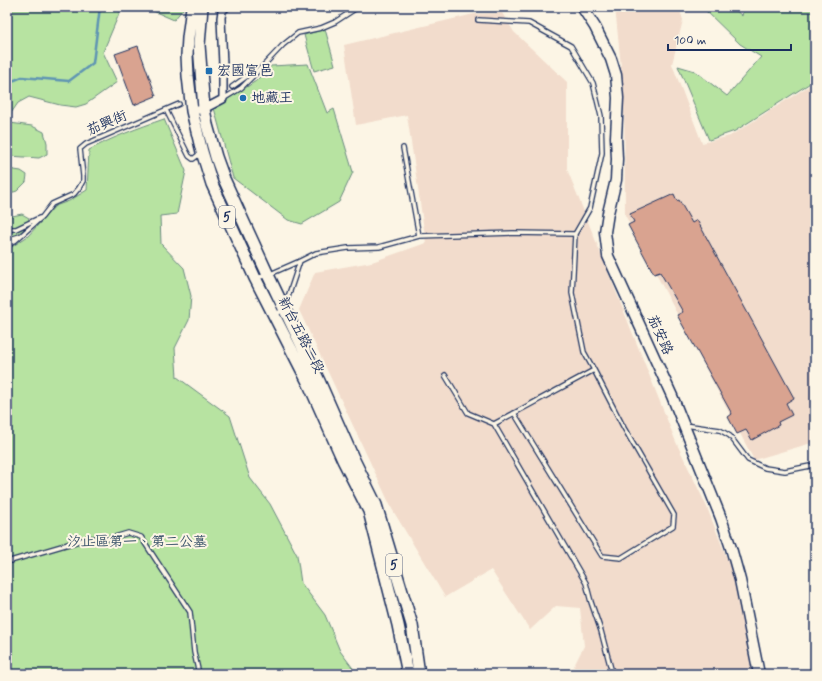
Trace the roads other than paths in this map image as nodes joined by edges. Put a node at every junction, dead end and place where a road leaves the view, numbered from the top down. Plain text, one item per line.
1 (192, 7) edge
2 (202, 7) edge
3 (226, 7) edge
4 (358, 7) edge
5 (582, 7) edge
6 (478, 20) dead end
7 (263, 66) junction
8 (232, 87) dead end
9 (223, 99) junction
10 (179, 104) dead end
11 (204, 109) junction
12 (166, 110) junction
13 (192, 111) junction
14 (403, 148) dead end
15 (202, 152) junction
16 (42, 217) junction
17 (7, 229) edge
18 (575, 234) junction
19 (21, 236) junction
20 (419, 236) junction
21 (7, 240) edge
22 (7, 246) edge
23 (300, 261) junction
24 (268, 275) junction
25 (255, 278) junction
26 (285, 310) junction
27 (275, 317) junction
28 (7, 322) edge
29 (7, 338) edge
30 (594, 370) junction
31 (445, 375) dead end
32 (514, 413) junction
33 (494, 424) junction
34 (684, 425) junction
35 (815, 465) edge
36 (7, 562) edge
37 (199, 674) edge
38 (408, 674) edge
39 (419, 674) edge
40 (614, 674) edge
41 (759, 674) edge

1 - 13 main road, 新台五路二段 / 5
2 - 11 main road, 新台五路二段 / 5
3 - 9 street
4 - 7 lane
5 - 34 street, 茄安路
6 - 18 lane
7 - 8 lane
7 - 9 lane
9 - 11 street
10 - 12 lane, 茄興街
11 - 13 street
11 - 24 main road, 新台五路二段 / 5
12 - 15 lane
12 - 16 lane, 茄興街
13 - 15 main road, 新台五路二段 / 5
14 - 20 lane
15 - 25 main road, 新台五路二段 / 5
16 - 17 lane
16 - 19 lane, 茄興街
18 - 20 lane
18 - 30 lane
19 - 21 lane
19 - 22 lane, 茄興街
20 - 23 lane
23 - 24 lane
23 - 26 lane
24 - 25 lane
24 - 26 main road, 新台五路二段 / 5
25 - 27 main road, 新台五路二段 / 5
26 - 27 lane
26 - 39 main road, 新台五路二段 / 5
27 - 38 main road, 新台五路二段 / 5
28 - 29 lane
30 - 32 lane
30 - 32 lane
31 - 33 lane
32 - 33 lane
33 - 40 lane
34 - 35 lane
34 - 41 street, 茄安路
36 - 37 lane

